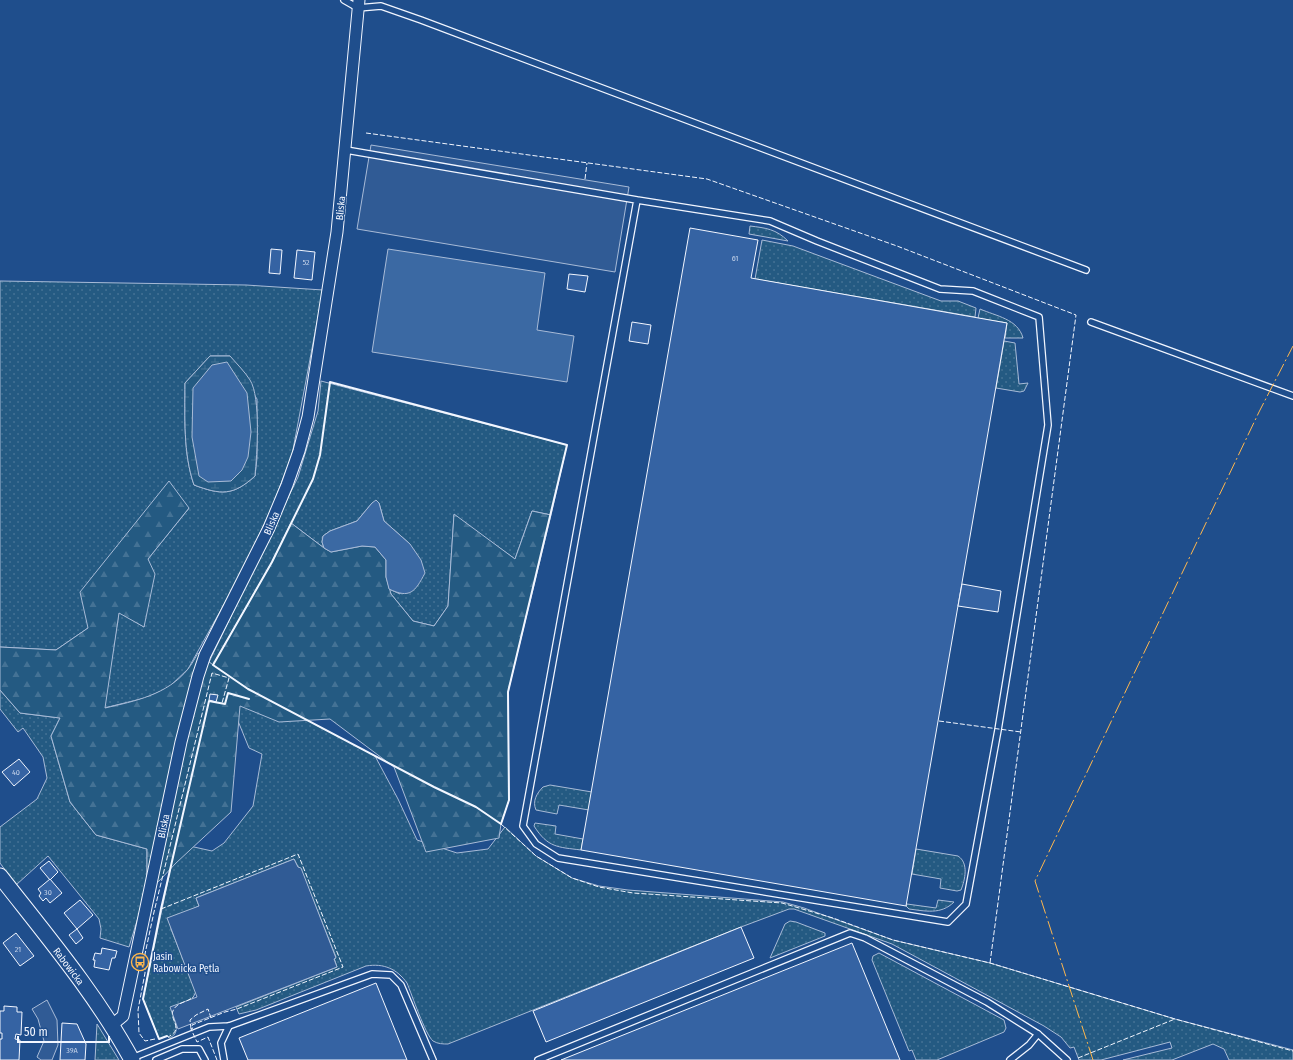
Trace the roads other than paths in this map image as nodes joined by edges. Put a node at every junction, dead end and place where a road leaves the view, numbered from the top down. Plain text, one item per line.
1 (344, 0) edge
2 (359, 4) edge
3 (346, 150) junction
4 (637, 200) junction
5 (1086, 270) dead end
6 (1091, 322) dead end
7 (1293, 396) edge
8 (0, 876) edge
9 (112, 1025) junction
10 (229, 1026) junction
11 (1038, 1034) junction
12 (132, 1059) edge
13 (156, 1060) edge
14 (205, 1060) edge
15 (224, 1060) edge
16 (433, 1060) edge
17 (538, 1060) edge
18 (1010, 1060) edge
19 (1067, 1060) edge

1 - 2 lane
2 - 3 street, Bliska
2 - 5 lane
3 - 4 lane
3 - 9 street, Bliska
4 - 4 lane
6 - 7 lane
8 - 9 street, Rabowicka
9 - 12 street, Rabowicka
10 - 12 lane
10 - 15 lane
10 - 16 lane
11 - 17 lane
11 - 18 lane
11 - 19 lane
13 - 14 lane

